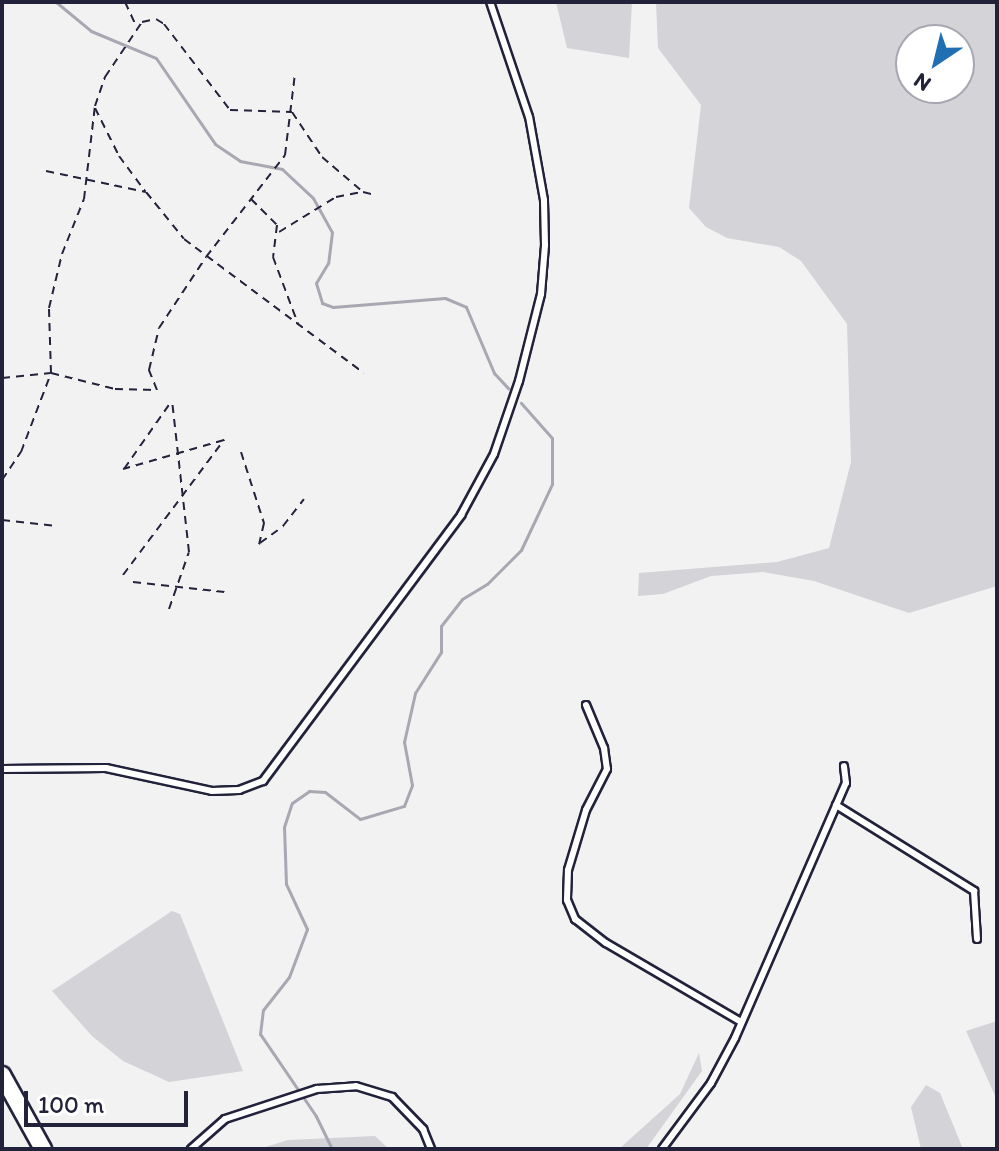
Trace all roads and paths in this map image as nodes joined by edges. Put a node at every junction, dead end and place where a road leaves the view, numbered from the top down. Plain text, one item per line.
1 (125, 2) edge
2 (490, 2) edge
3 (136, 27) junction
4 (295, 73) dead end
5 (95, 106) junction
6 (292, 112) junction
7 (46, 171) dead end
8 (88, 179) junction
9 (146, 192) junction
10 (363, 192) junction
11 (375, 195) dead end
12 (250, 198) junction
13 (277, 233) junction
14 (206, 257) junction
15 (298, 324) junction
16 (51, 373) junction
17 (364, 373) dead end
18 (2, 378) edge
19 (241, 452) dead end
20 (178, 453) junction
21 (2, 480) edge
22 (182, 496) junction
23 (304, 499) dead end
24 (2, 520) edge
25 (57, 526) dead end
26 (123, 575) dead end
27 (133, 582) dead end
28 (181, 585) junction
29 (224, 592) dead end
30 (169, 609) dead end
31 (586, 705) dead end
32 (844, 766) dead end
33 (2, 769) edge
34 (836, 805) junction
35 (977, 939) dead end
36 (741, 1022) junction
37 (2, 1075) edge
38 (43, 1149) edge
39 (191, 1149) edge
40 (431, 1149) edge
41 (662, 1149) edge

1 - 3 path
2 - 33 lane
3 - 5 path
3 - 6 path
4 - 6 path
5 - 8 path
5 - 9 path
6 - 10 path
6 - 12 path
7 - 8 path
8 - 9 path
8 - 16 path
9 - 14 path
10 - 11 path
10 - 13 path
12 - 13 path
12 - 14 path
13 - 15 path
14 - 15 path
14 - 16 path
15 - 17 path
16 - 18 path
16 - 21 path
19 - 23 path
20 - 20 path
20 - 22 path
20 - 22 path
22 - 26 path
22 - 28 path
24 - 25 path
27 - 28 path
28 - 29 path
28 - 30 path
31 - 36 lane
32 - 34 lane
34 - 35 lane
34 - 36 lane
36 - 41 lane
37 - 38 main road
39 - 40 lane

